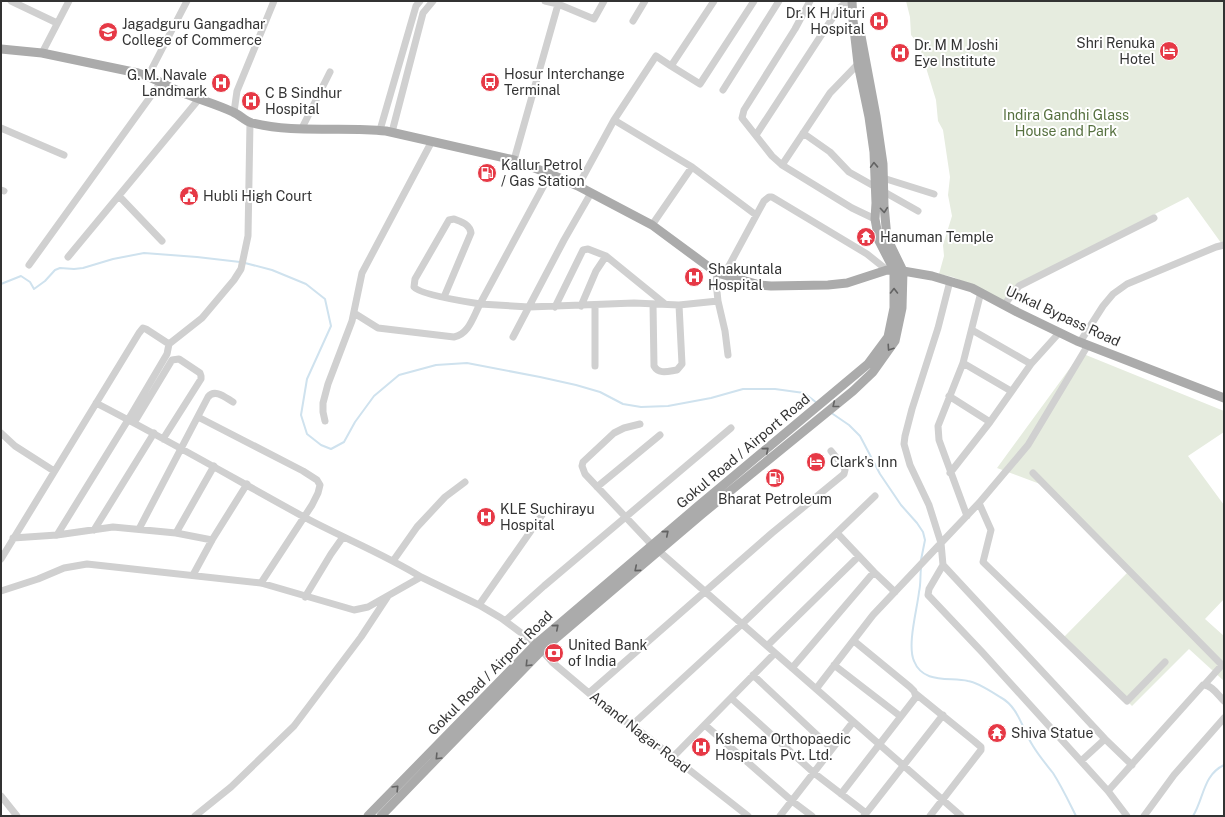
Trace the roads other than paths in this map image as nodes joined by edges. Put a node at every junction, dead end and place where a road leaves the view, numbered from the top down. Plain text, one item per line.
1 (11, 1) edge
2 (69, 1) edge
3 (187, 1) edge
4 (274, 1) edge
5 (420, 1) edge
6 (433, 1) edge
7 (545, 1) edge
8 (604, 1) edge
9 (645, 1) edge
10 (714, 1) edge
11 (754, 1) edge
12 (779, 1) edge
13 (810, 1) edge
14 (559, 3) edge
15 (854, 3) edge
16 (633, 21) dead end
17 (57, 23) junction
18 (1, 49) edge
19 (42, 53) junction
20 (858, 64) junction
21 (671, 66) junction
22 (330, 72) dead end
23 (148, 76) junction
24 (161, 82) junction
25 (723, 90) dead end
26 (200, 99) junction
27 (234, 112) junction
28 (614, 120) junction
29 (250, 122) junction
30 (1, 128) edge
31 (302, 128) junction
32 (380, 130) junction
33 (392, 132) junction
34 (803, 133) junction
35 (756, 135) junction
36 (432, 141) junction
37 (64, 155) dead end
38 (514, 160) junction
39 (782, 165) junction
40 (692, 167) junction
41 (550, 174) junction
42 (883, 178) junction
43 (578, 186) junction
44 (879, 188) junction
45 (591, 193) junction
46 (934, 194) dead end
47 (119, 196) junction
48 (918, 211) dead end
49 (756, 215) junction
50 (1154, 218) dead end
51 (874, 219) junction
52 (652, 225) junction
53 (162, 241) dead end
54 (1224, 245) edge
55 (606, 256) junction
56 (68, 257) dead end
57 (29, 265) dead end
58 (894, 270) junction
59 (721, 274) junction
60 (950, 281) junction
61 (981, 292) junction
62 (444, 297) junction
63 (718, 301) junction
64 (480, 304) junction
65 (653, 304) junction
66 (665, 304) junction
67 (595, 305) junction
68 (679, 305) junction
69 (1004, 305) junction
70 (581, 306) junction
71 (530, 307) junction
72 (555, 307) junction
73 (354, 313) junction
74 (972, 330) junction
75 (1059, 332) junction
76 (513, 337) dead end
77 (169, 344) junction
78 (1084, 344) junction
79 (728, 355) dead end
80 (963, 363) junction
81 (1030, 364) junction
82 (595, 366) dead end
83 (871, 367) junction
84 (1011, 391) junction
85 (949, 396) junction
86 (1224, 398) edge
87 (233, 402) dead end
88 (96, 403) junction
89 (198, 417) junction
90 (131, 421) junction
91 (325, 421) dead end
92 (990, 422) junction
93 (640, 424) dead end
94 (731, 428) dead end
95 (1, 432) edge
96 (154, 433) junction
97 (660, 435) dead end
98 (163, 439) junction
99 (180, 448) junction
100 (831, 451) dead end
101 (214, 466) junction
102 (54, 471) junction
103 (950, 473) junction
104 (1033, 473) dead end
105 (465, 482) dead end
106 (247, 484) junction
107 (597, 487) junction
108 (875, 496) dead end
109 (979, 503) junction
110 (542, 515) dead end
111 (966, 516) junction
112 (304, 517) junction
113 (625, 517) junction
114 (139, 529) junction
115 (94, 530) junction
116 (176, 533) junction
117 (837, 533) junction
118 (57, 535) junction
119 (344, 537) junction
120 (13, 538) junction
121 (212, 540) junction
122 (941, 543) junction
123 (656, 548) junction
124 (859, 556) junction
125 (1, 559) edge
126 (393, 561) junction
127 (943, 565) junction
128 (874, 572) junction
129 (193, 575) junction
130 (421, 577) junction
131 (261, 583) junction
132 (1, 591) edge
133 (705, 591) junction
134 (895, 592) junction
135 (389, 595) junction
136 (305, 597) junction
137 (479, 605) junction
138 (505, 621) junction
139 (742, 624) junction
140 (854, 641) junction
141 (767, 646) junction
142 (539, 647) junction
143 (775, 653) junction
144 (1165, 662) dead end
145 (834, 665) junction
146 (792, 668) junction
147 (754, 675) junction
148 (1205, 684) junction
149 (816, 689) junction
150 (589, 693) junction
151 (916, 694) junction
152 (731, 698) junction
153 (1224, 701) edge
154 (943, 715) junction
155 (900, 716) junction
156 (1224, 718) edge
157 (853, 722) junction
158 (632, 725) junction
159 (704, 725) junction
160 (1105, 739) junction
161 (878, 744) junction
162 (832, 750) junction
163 (673, 757) junction
164 (1081, 761) junction
165 (1132, 765) junction
166 (903, 766) junction
167 (814, 773) junction
168 (1108, 791) junction
169 (840, 794) junction
170 (1, 796) edge
171 (942, 800) junction
172 (792, 801) junction
173 (865, 815) edge
174 (17, 816) edge
175 (195, 816) edge
176 (368, 816) edge
177 (381, 816) edge
178 (748, 816) edge
179 (780, 816) edge
180 (812, 816) edge
181 (930, 816) edge
182 (961, 816) edge
183 (1127, 816) edge
184 (1144, 816) edge

1 - 17 street
2 - 17 street
3 - 23 street
4 - 27 street
5 - 32 street
6 - 33 street
7 - 14 street
8 - 14 street
9 - 16 street
10 - 21 street
11 - 21 street
12 - 25 street
13 - 35 street
14 - 38 street
15 - 20 main road, Gokul Road / Airport Road
15 - 35 street
15 - 42 main road, Gokul Road / Airport Road
17 - 19 street
18 - 19 main road
19 - 23 main road
20 - 34 street
44 -> 20 main road, Gokul Road / Airport Road
21 - 28 street
22 - 31 street
23 - 24 main road
24 - 26 main road
24 - 57 street
26 - 27 main road
26 - 47 street
27 - 29 main road
28 - 40 street
28 - 43 street
29 - 31 main road
29 - 77 street
30 - 37 street
31 - 32 main road
32 - 33 main road
33 - 36 main road
34 - 39 street
34 - 44 street
35 - 39 street
36 - 38 main road
36 - 73 street
38 - 41 main road
39 - 51 street
40 - 49 street
40 - 52 street
41 - 43 main road
41 - 64 street
42 - 44 main road, Gokul Road / Airport Road
42 - 46 street
43 - 45 main road
44 - 48 street
44 - 51 main road, Gokul Road / Airport Road
44 -> 58 main road, Gokul Road / Airport Road
45 - 52 main road
45 - 71 street
47 - 53 street
47 - 56 street
49 - 58 street
49 - 59 street
50 - 69 street
51 - 58 main road, Gokul Road / Airport Road
52 - 59 main road
54 - 78 street
55 - 66 street
55 - 70 street
55 - 72 street
58 - 59 main road
58 - 60 main road, Unkal Bypass Road
58 - 83 main road, Gokul Road / Airport Road
59 - 63 street
60 - 61 main road, Unkal Bypass Road
60 - 122 street
61 - 69 main road, Unkal Bypass Road
61 - 74 street
62 - 62 street
62 - 64 street
63 - 68 street
63 - 79 street
64 - 71 street
64 - 73 street
65 - 66 street
65 - 67 street
65 - 68 street
66 - 68 street
67 - 70 street
67 - 82 street
69 - 75 main road, Unkal Bypass Road
70 - 72 street
71 - 72 street
71 - 76 street
73 - 91 street
74 - 80 street
74 - 81 street
75 - 78 main road, Unkal Bypass Road
75 - 81 street
77 - 88 street
77 - 90 street
78 - 86 main road, Unkal Bypass Road
78 - 109 street
80 - 84 street
80 - 85 street
81 - 84 street
123 -> 83 main road, Gokul Road / Airport Road
83 -> 123 main road, Gokul Road / Airport Road
84 - 92 street
85 - 92 street
85 - 103 street
87 - 89 street
88 - 90 street, Anand Nagar Road
88 - 102 street
89 - 99 street
89 - 112 street
90 - 96 street, Anand Nagar Road
90 - 98 street
90 - 118 street
92 - 103 street
93 - 107 street
94 - 113 street
95 - 102 street
96 - 98 street, Anand Nagar Road
96 - 115 street
97 - 107 street
98 - 99 street, Anand Nagar Road
99 - 101 street, Anand Nagar Road
99 - 114 street
100 - 133 street
101 - 106 street, Anand Nagar Road
101 - 116 street
102 - 120 street
103 - 111 street
104 - 148 street
105 - 126 street
106 - 112 street, Anand Nagar Road
106 - 121 street
107 - 113 street
108 - 117 street
109 - 111 street
109 - 144 street
110 - 137 street
111 - 122 street
112 - 119 street, Anand Nagar Road
112 - 131 street
113 - 123 street
113 - 138 street
114 - 115 street
114 - 116 street
115 - 118 street
116 - 121 street
117 - 124 street
117 - 139 street
118 - 120 street
119 - 126 street, Anand Nagar Road
119 - 136 street
120 - 125 street
121 - 129 street
122 - 127 street
122 - 134 street
123 - 133 street
123 - 142 main road, Gokul Road / Airport Road
124 - 128 street
124 - 141 street
126 - 130 street, Anand Nagar Road
127 - 160 street
127 - 164 street
128 - 134 street
128 - 146 street
129 - 131 street
129 - 132 street
130 - 135 street
130 - 137 street, Anand Nagar Road
131 - 136 street
133 - 139 street
133 - 150 street
134 - 140 street
135 - 136 street
135 - 175 street
137 - 138 street, Anand Nagar Road
138 - 142 street, Anand Nagar Road
139 - 141 street
139 - 158 street
140 - 145 street
140 - 151 street
141 - 143 street
142 - 150 street, Anand Nagar Road
176 -> 142 main road, Gokul Road / Airport Road
142 -> 177 main road, Gokul Road / Airport Road
143 - 146 street
143 - 147 street
145 - 149 street
145 - 155 street
146 - 149 street
147 - 152 street
147 - 162 street
148 - 153 street
148 - 165 street
149 - 157 street
150 - 158 street, Anand Nagar Road
151 - 154 street
151 - 155 street
152 - 159 street
152 - 167 street
154 - 166 street
154 - 171 street
155 - 161 street
156 - 184 street
157 - 161 street
157 - 162 street
158 - 163 street, Anand Nagar Road
159 - 163 street
159 - 172 street
160 - 164 street
160 - 165 street
161 - 166 street
161 - 169 street
162 - 167 street
163 - 178 street, Anand Nagar Road
164 - 168 street
165 - 168 street
166 - 171 street
166 - 173 street
167 - 169 street
167 - 172 street
168 - 183 street
169 - 173 street
170 - 174 street
171 - 181 street
171 - 182 street
172 - 179 street
172 - 180 street

